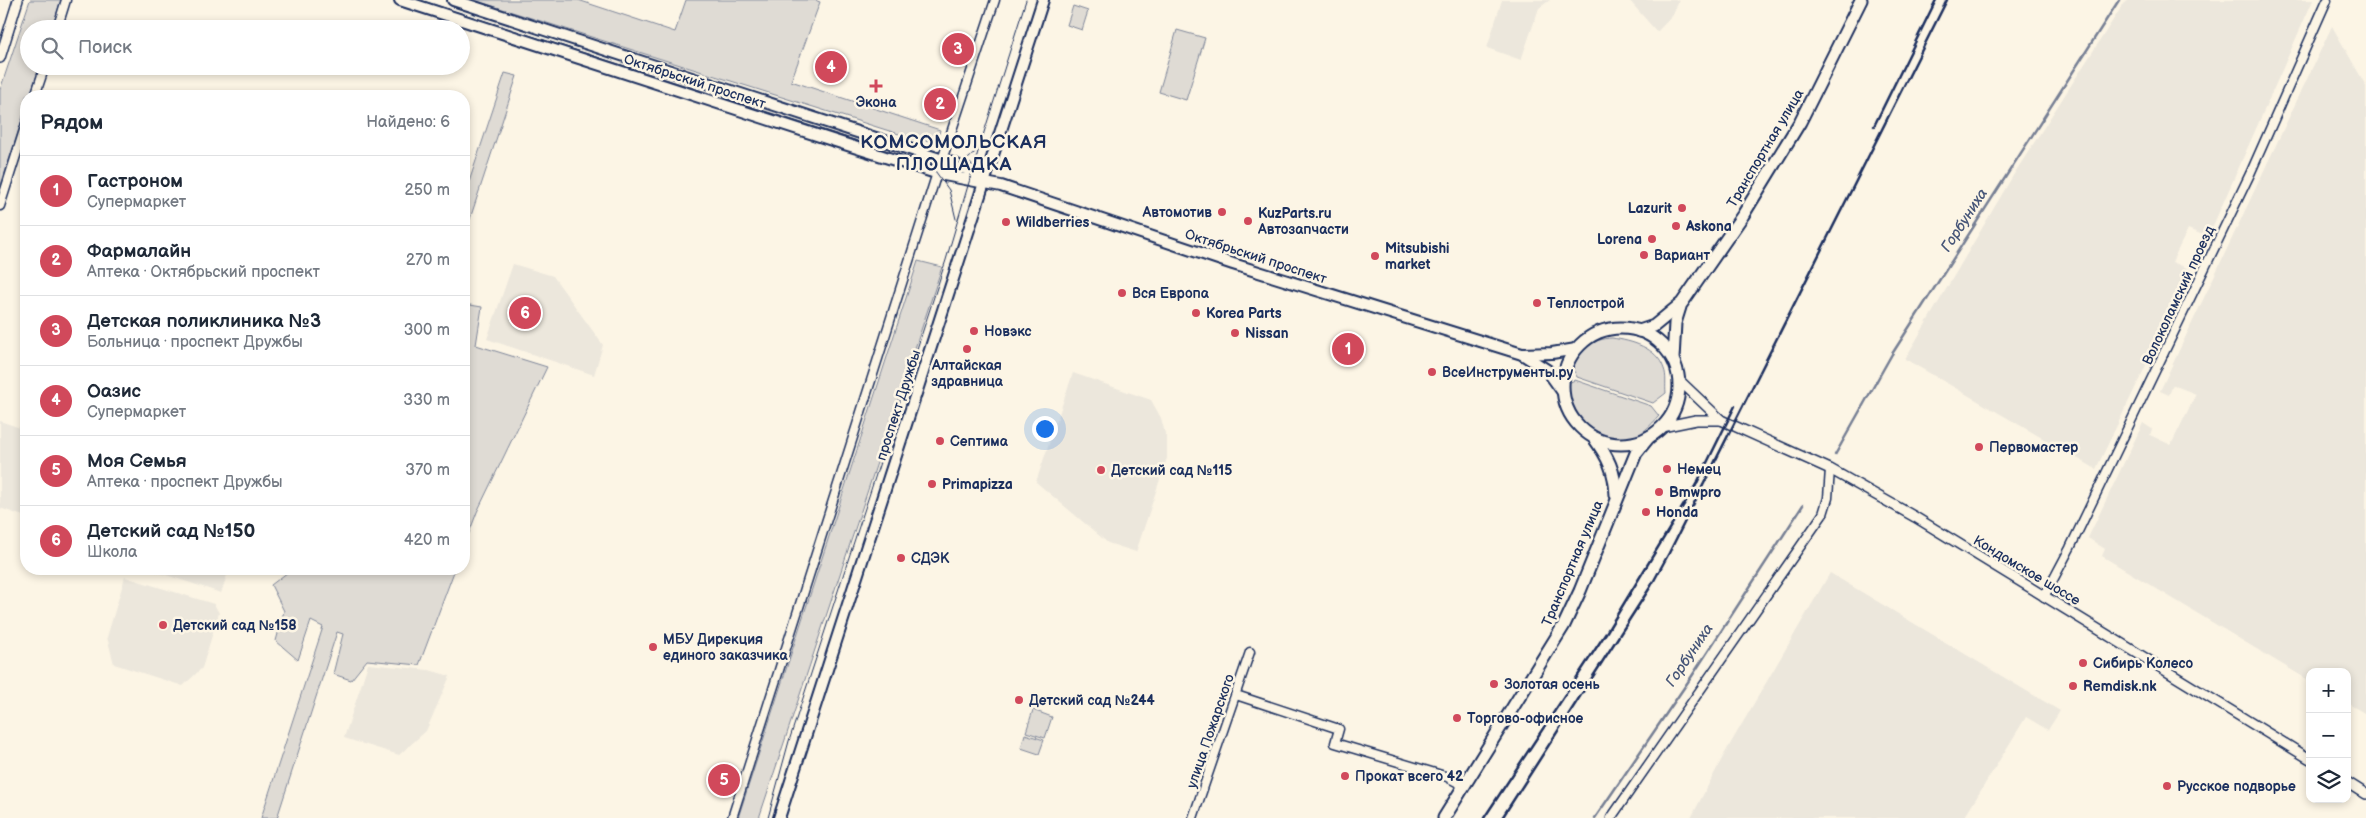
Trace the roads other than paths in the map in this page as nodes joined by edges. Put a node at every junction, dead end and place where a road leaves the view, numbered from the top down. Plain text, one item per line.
1 (18, 0) edge
2 (66, 0) edge
3 (400, 0) edge
4 (453, 0) edge
5 (995, 0) edge
6 (1043, 0) edge
7 (1861, 0) edge
8 (2327, 0) edge
9 (59, 20) edge
10 (462, 20) edge
11 (470, 23) edge
12 (0, 58) edge
13 (42, 75) edge
14 (37, 90) edge
15 (20, 143) edge
16 (942, 160) junction
17 (937, 173) junction
18 (983, 182) junction
19 (0, 206) edge
20 (1682, 303) junction
21 (1639, 331) junction
22 (1576, 349) junction
23 (1522, 354) junction
24 (1673, 359) junction
25 (1679, 380) junction
26 (1562, 391) junction
27 (1721, 420) junction
28 (1662, 427) junction
29 (1649, 437) junction
30 (1594, 438) junction
31 (1830, 469) junction
32 (1616, 498) junction
33 (2044, 597) junction
34 (1250, 652) dead end
35 (1236, 695) junction
36 (2308, 758) edge
37 (2351, 785) edge
38 (1464, 786) junction
39 (2366, 794) edge
40 (732, 818) edge
41 (779, 818) edge
42 (1193, 818) edge
43 (1444, 818) edge
44 (1610, 818) edge

1 - 12 street
2 - 9 street
3 - 10 main road, Октябрьский проспект
4 - 16 main road, Октябрьский проспект
5 - 16 street
6 - 18 main road, проспект Дружбы
7 - 20 main road, Транспортная улица
8 - 33 street, Волоколамский проезд
11 - 17 main road, Октябрьский проспект
13 - 14 street
15 - 19 street
16 - 18 main road, Октябрьский проспект
17 - 18 main road, Октябрьский проспект
17 - 40 street
18 - 23 main road, Октябрьский проспект
18 - 41 main road, проспект Дружбы
20 - 21 main road, Транспортная улица
20 - 24 main road, Транспортная улица
21 - 22 main road
21 - 24 main road
22 - 23 main road, Октябрьский проспект
22 - 26 main road
23 - 26 main road, Октябрьский проспект
24 - 25 main road
25 - 27 street, Кондомское шоссе
25 - 28 main road
26 - 30 main road
27 - 28 street, Кондомское шоссе
27 - 31 street, Кондомское шоссе
28 - 29 main road
29 - 30 main road
29 - 32 main road, Транспортная улица
30 - 32 main road, Транспортная улица
31 - 33 street, Кондомское шоссе
31 - 44 street
32 - 38 main road, Транспортная улица
33 - 36 street, Кондомское шоссе
34 - 35 street, улица Пожарского
35 - 38 street
35 - 42 street, улица Пожарского
37 - 39 street
38 - 43 main road, Транспортная улица

